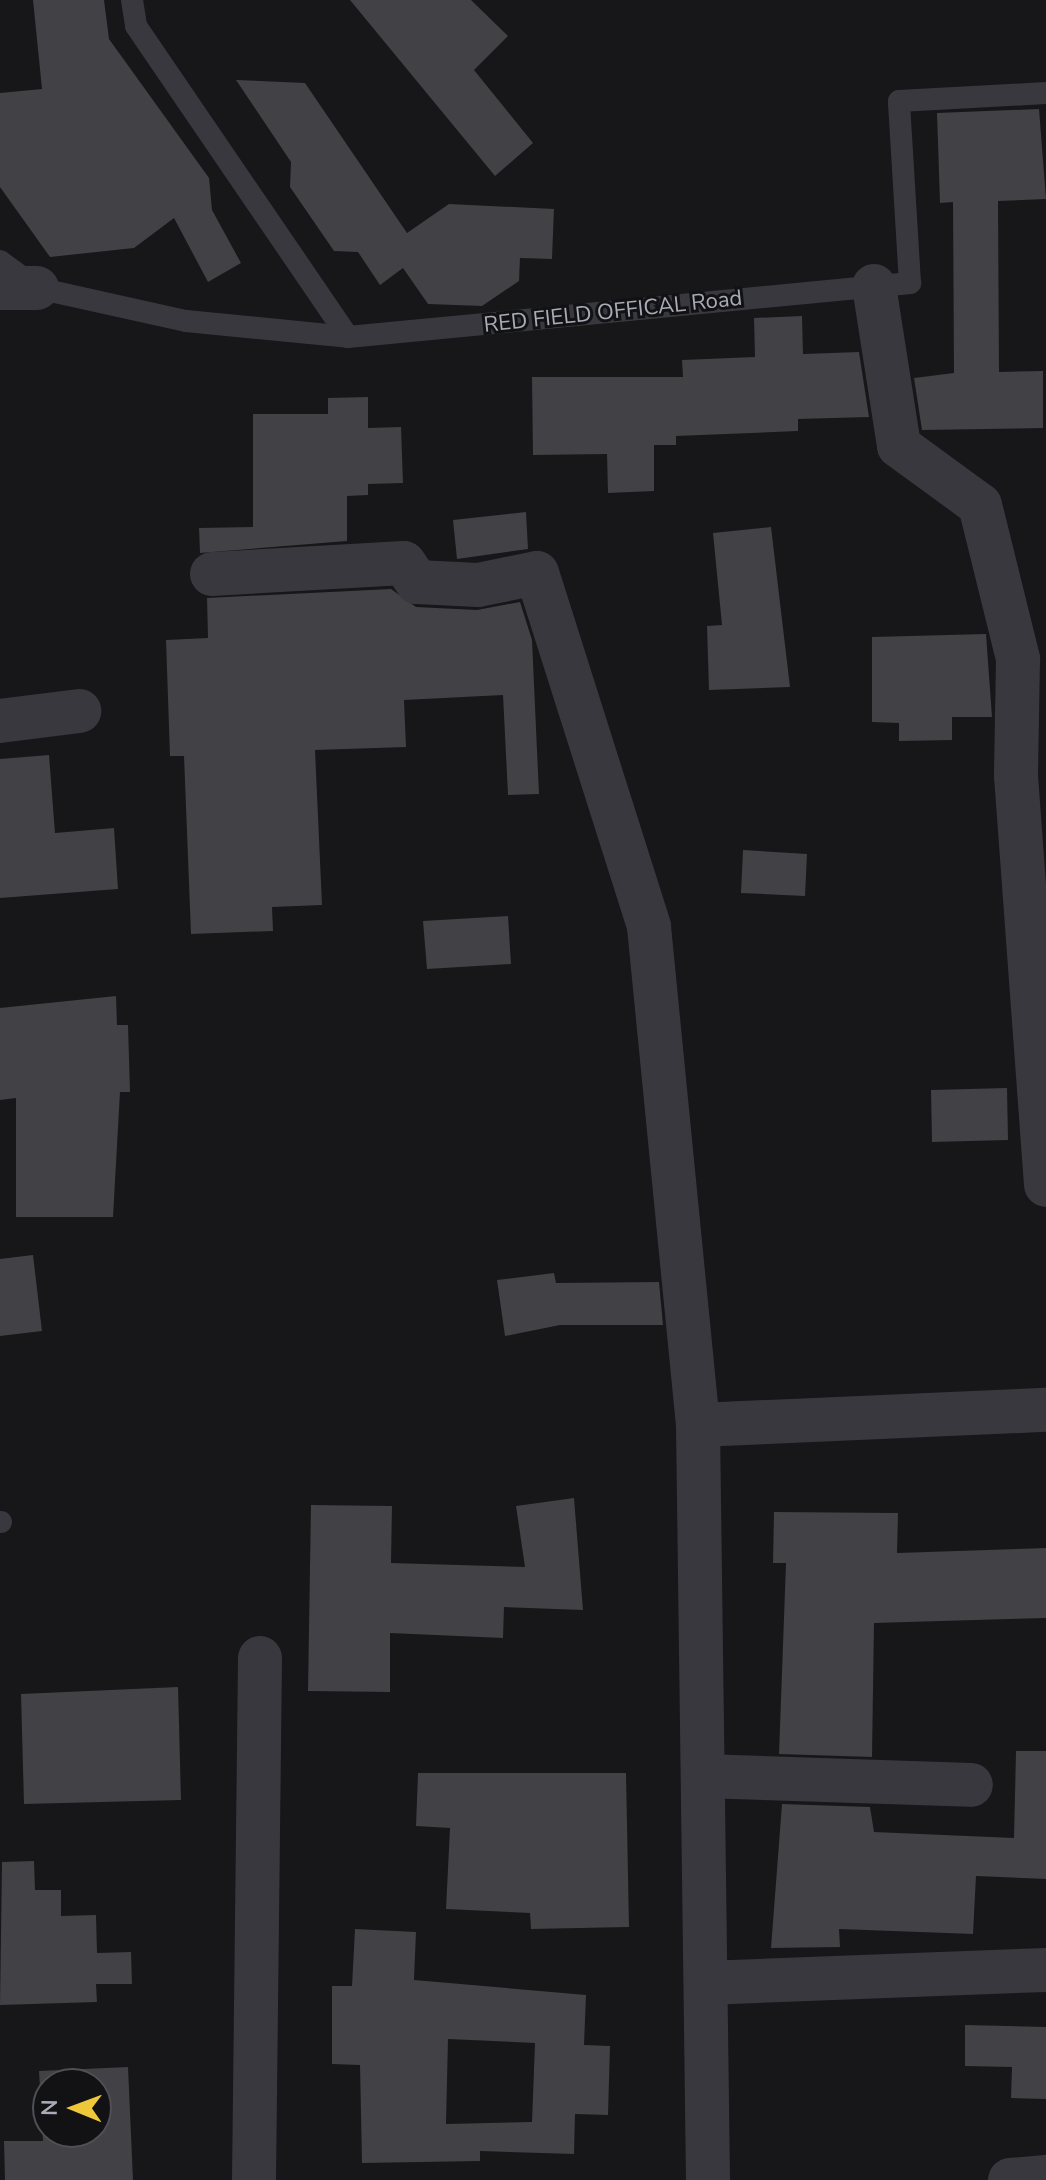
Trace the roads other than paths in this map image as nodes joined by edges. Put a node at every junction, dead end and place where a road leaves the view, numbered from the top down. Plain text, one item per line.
1 (132, 0) edge
2 (1046, 93) edge
3 (0, 261) edge
4 (874, 286) junction
5 (18, 288) edge
6 (348, 337) junction
7 (212, 574) dead end
8 (79, 711) dead end
9 (0, 721) edge
10 (1046, 1185) edge
11 (1046, 1410) edge
12 (698, 1425) junction
13 (260, 1658) dead end
14 (703, 1776) junction
15 (971, 1785) dead end
16 (1046, 1970) edge
17 (706, 1983) junction
18 (1046, 2177) edge
19 (254, 2180) edge
20 (708, 2180) edge
21 (1010, 2180) edge

1 - 6 lane
2 - 4 lane, RED FIELD OFFICAL Road
3 - 5 lane, RED FIELD OFFICAL Road
4 - 6 lane, RED FIELD OFFICAL Road
4 - 10 street
5 - 6 lane, RED FIELD OFFICAL Road
7 - 12 street
8 - 9 street
11 - 12 street
12 - 14 street
13 - 19 street
14 - 15 street
14 - 17 street
16 - 17 street
17 - 20 street
18 - 21 street

